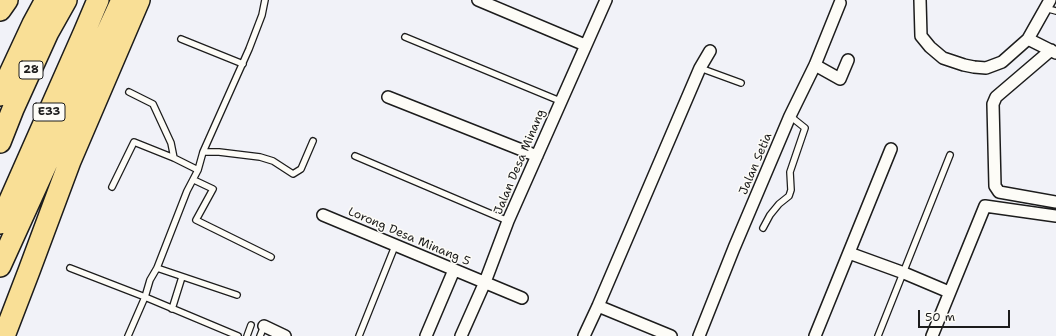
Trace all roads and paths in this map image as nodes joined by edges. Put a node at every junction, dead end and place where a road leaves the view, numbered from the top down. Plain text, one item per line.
1 (7, 0) edge
2 (46, 0) edge
3 (66, 0) edge
4 (98, 0) edge
5 (122, 0) edge
6 (138, 0) edge
7 (265, 0) edge
8 (478, 0) edge
9 (606, 0) edge
10 (920, 0) edge
11 (840, 3) dead end
12 (1050, 6) edge
13 (0, 10) edge
14 (405, 37) dead end
15 (181, 39) dead end
16 (1028, 39) junction
17 (586, 45) junction
18 (710, 51) dead end
19 (1053, 52) edge
20 (848, 60) dead end
21 (243, 64) junction
22 (815, 65) junction
23 (700, 68) junction
24 (741, 83) dead end
25 (129, 92) dead end
26 (0, 95) edge
27 (388, 97) dead end
28 (560, 101) junction
29 (790, 116) junction
30 (314, 141) dead end
31 (0, 142) edge
32 (891, 149) dead end
33 (203, 152) junction
34 (950, 155) dead end
35 (355, 156) dead end
36 (537, 156) junction
37 (174, 158) junction
38 (198, 170) junction
39 (194, 180) junction
40 (112, 187) dead end
41 (1056, 202) edge
42 (323, 215) dead end
43 (1056, 216) edge
44 (508, 221) junction
45 (0, 223) edge
46 (763, 228) dead end
47 (395, 246) junction
48 (850, 253) junction
49 (271, 257) dead end
50 (0, 266) edge
51 (70, 268) dead end
52 (157, 268) junction
53 (454, 270) junction
54 (904, 273) junction
55 (182, 277) junction
56 (485, 282) junction
57 (949, 292) junction
58 (237, 295) dead end
59 (145, 297) junction
60 (522, 298) dead end
61 (598, 306) junction
62 (172, 309) junction
63 (252, 325) dead end
64 (262, 331) edge
65 (4, 336) edge
66 (128, 336) edge
67 (238, 336) edge
68 (247, 336) edge
69 (285, 336) edge
70 (359, 336) edge
71 (426, 336) edge
72 (461, 336) edge
73 (584, 336) edge
74 (671, 336) edge
75 (699, 336) edge
76 (815, 336) edge
77 (878, 336) edge
78 (932, 336) edge

1 - 13 highway
2 - 26 highway, 28
3 - 31 highway, 28
4 - 45 highway, E33
5 - 50 highway
6 - 65 highway
7 - 21 lane
8 - 17 street
9 - 17 street, Jalan Desa Minang
10 - 16 street
11 - 22 street, Jalan Setia
12 - 16 street
14 - 28 lane
15 - 21 lane
16 - 19 street
17 - 28 street, Jalan Desa Minang
18 - 23 street
19 - 41 street
20 - 22 street
21 - 33 lane
22 - 29 street, Jalan Setia
23 - 24 lane
23 - 61 street
25 - 37 lane
27 - 36 street
28 - 36 street, Jalan Desa Minang
29 - 46 lane
29 - 75 street, Jalan Setia
30 - 33 lane
32 - 48 street
33 - 38 lane
34 - 54 lane
35 - 44 lane
36 - 44 street, Jalan Desa Minang
37 - 38 lane
37 - 40 lane
38 - 39 lane
39 - 49 lane
39 - 52 lane
42 - 47 street, Lorong Desa Minang 5
43 - 57 street
44 - 56 street, Jalan Desa Minang
47 - 53 street, Lorong Desa Minang 5
47 - 70 lane
48 - 54 street
48 - 76 street
51 - 59 lane
52 - 55 lane
52 - 59 lane
53 - 56 street, Lorong Desa Minang 5
53 - 71 street
54 - 57 street
54 - 77 lane
55 - 58 lane
55 - 62 lane
56 - 60 street, Lorong Desa Minang 5
56 - 72 street, Jalan Desa Minang
57 - 78 street
59 - 62 lane
59 - 66 lane
61 - 73 street
61 - 74 street
62 - 67 lane
63 - 68 lane
64 - 69 street

